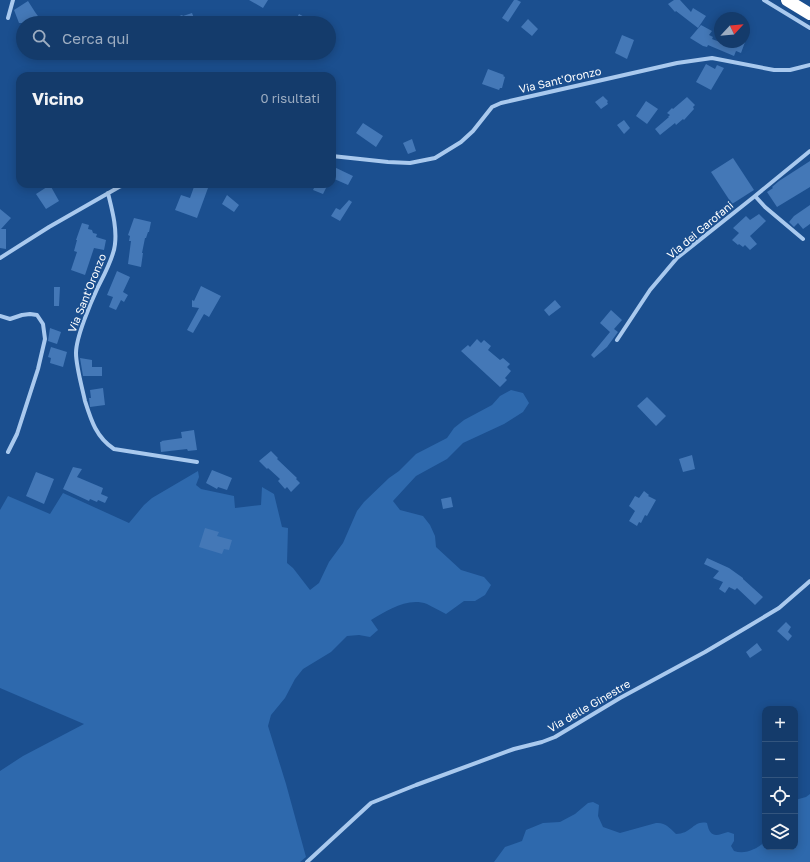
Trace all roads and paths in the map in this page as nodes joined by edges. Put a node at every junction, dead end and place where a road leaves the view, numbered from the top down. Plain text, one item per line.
1 (13, 0) edge
2 (764, 0) edge
3 (786, 0) edge
4 (810, 14) edge
5 (8, 18) dead end
6 (810, 28) edge
7 (810, 65) edge
8 (810, 151) edge
9 (336, 156) edge
10 (117, 188) edge
11 (108, 193) junction
12 (755, 196) junction
13 (803, 239) dead end
14 (0, 258) edge
15 (0, 316) edge
16 (617, 340) dead end
17 (8, 452) dead end
18 (197, 462) dead end
19 (810, 581) edge
20 (307, 862) edge

1 - 5 street
2 - 6 street
3 - 4 highway
7 - 9 street, Via Sant'Oronzo
8 - 12 street, Via dei Garofani
10 - 11 street
11 - 14 street
11 - 18 street, Via Sant'Oronzo
12 - 13 street
12 - 16 street, Via dei Garofani
15 - 17 street
19 - 20 street, Via delle Ginestre

